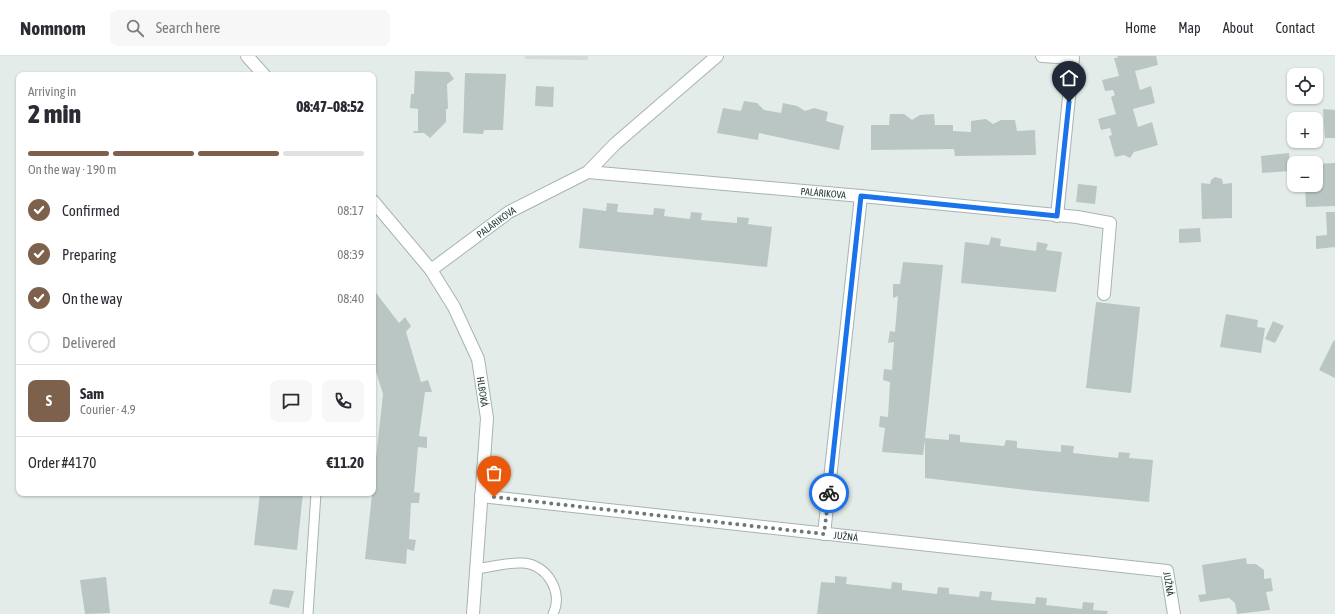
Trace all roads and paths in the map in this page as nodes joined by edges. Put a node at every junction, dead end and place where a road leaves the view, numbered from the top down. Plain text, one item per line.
1 (247, 56) edge
2 (717, 56) edge
3 (1042, 56) edge
4 (1073, 57) edge
5 (261, 72) edge
6 (588, 172) junction
7 (861, 196) junction
8 (376, 205) edge
9 (1057, 216) junction
10 (431, 270) junction
11 (1104, 294) dead end
12 (316, 496) edge
13 (481, 496) junction
14 (824, 534) junction
15 (476, 569) junction
16 (308, 614) edge
17 (473, 614) edge
18 (553, 614) edge
19 (1174, 614) edge

1 - 5 street
2 - 6 street, PALÁRIKOVA
3 - 4 street
4 - 9 street
6 - 7 street, PALÁRIKOVA
6 - 10 street, PALÁRIKOVA
7 - 9 street, PALÁRIKOVA
7 - 14 street
8 - 10 street, HLBOKÁ
9 - 11 street, PALÁRIKOVA
10 - 13 street, HLBOKÁ
12 - 16 lane
13 - 14 street, JUŽNÁ
13 - 15 street, HLBOKÁ
14 - 19 street, JUŽNÁ
15 - 17 street, HLBOKÁ
15 - 18 lane

